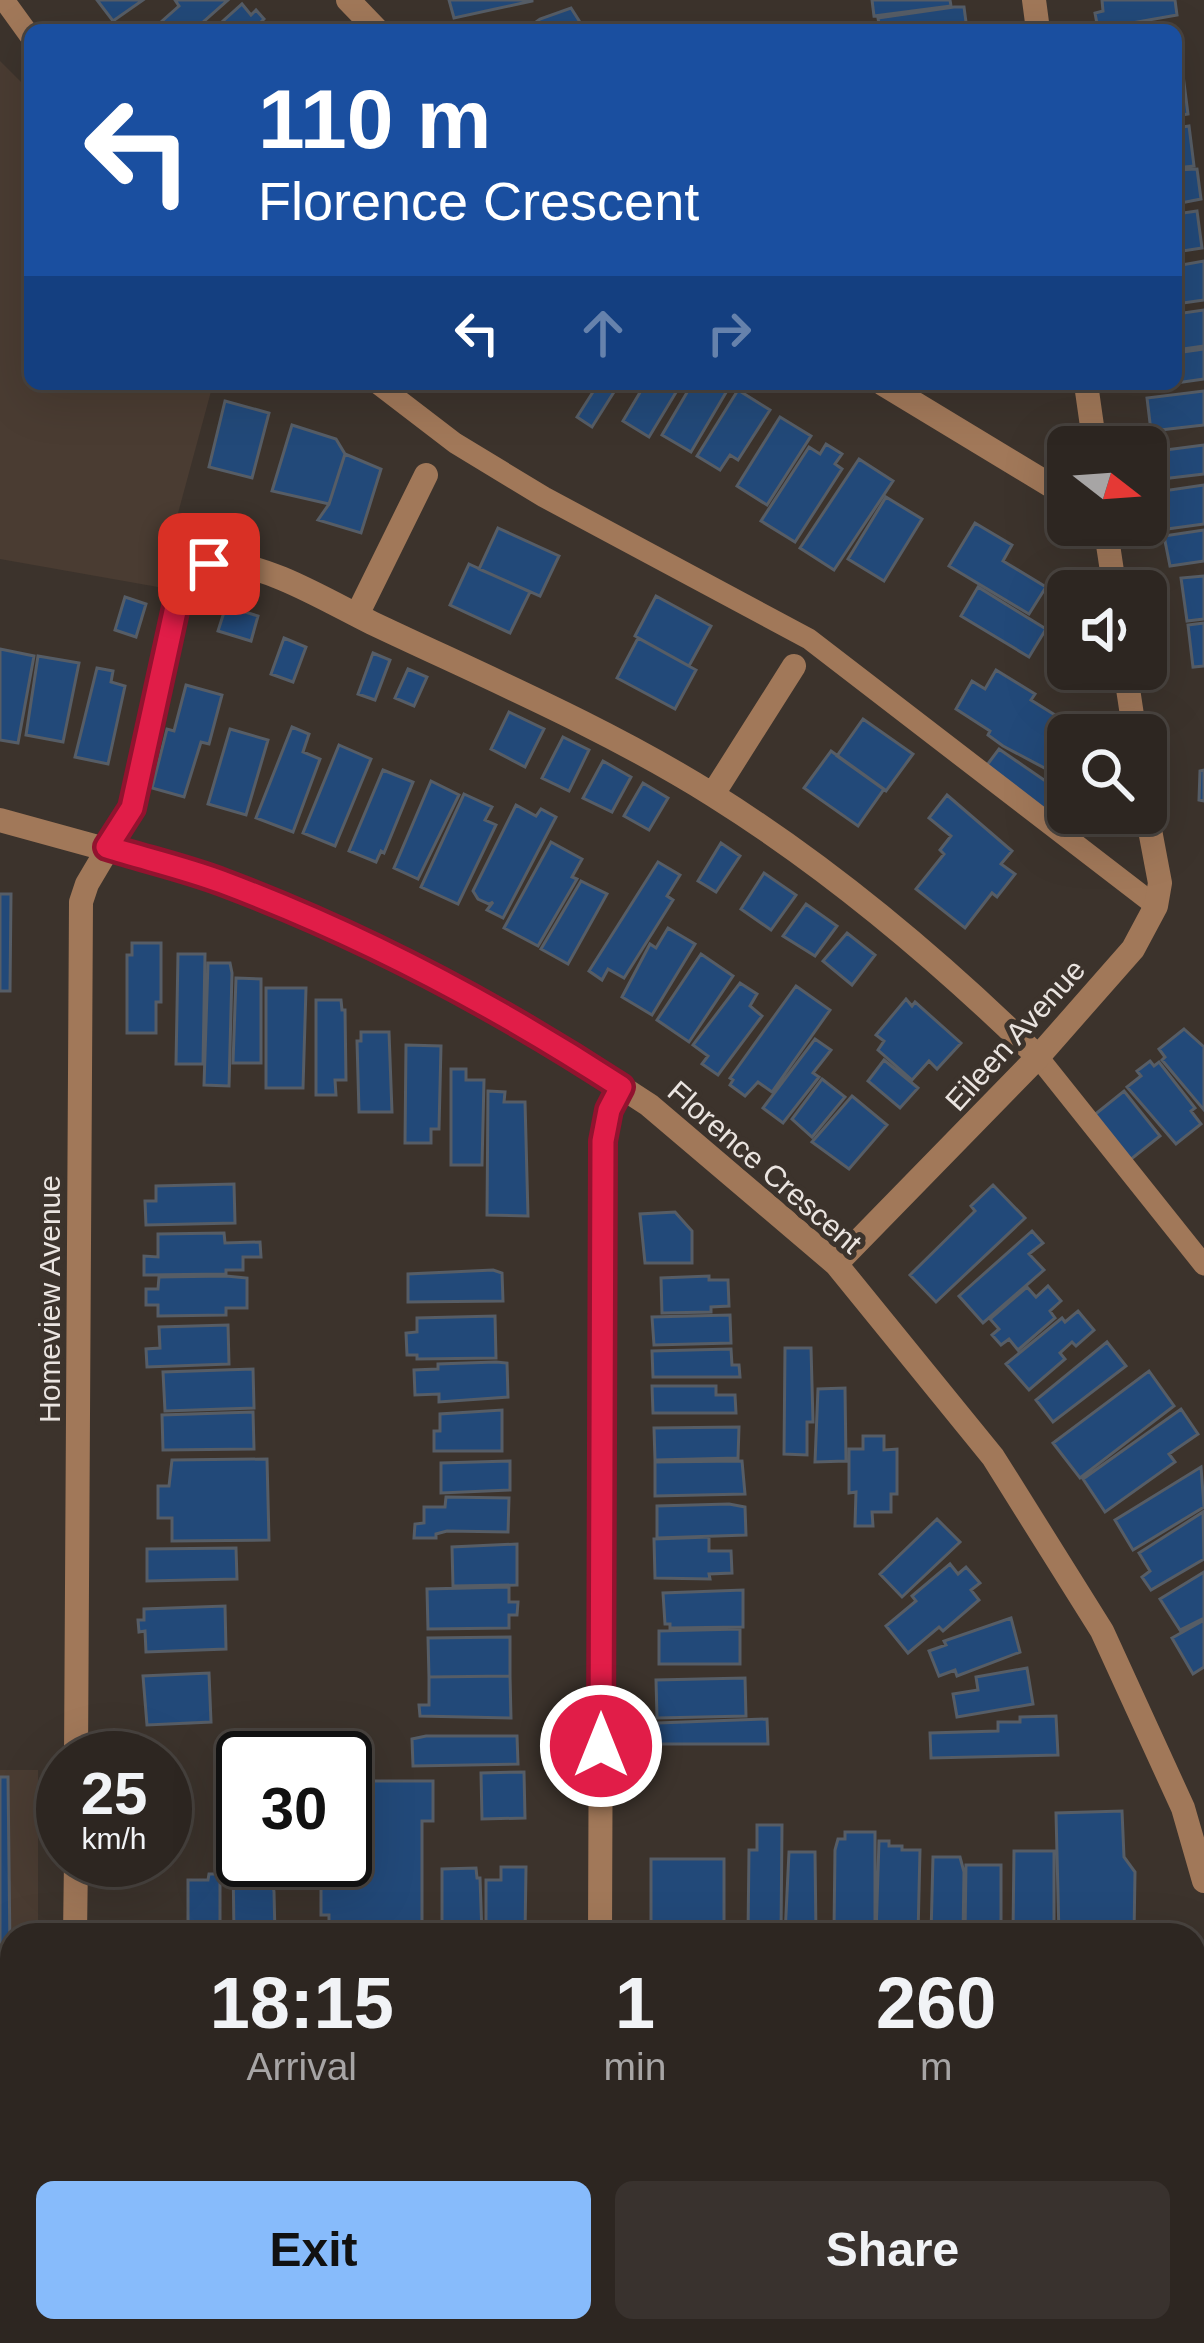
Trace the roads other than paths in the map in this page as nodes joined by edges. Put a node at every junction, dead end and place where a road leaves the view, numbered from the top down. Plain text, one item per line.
1 (4, 0) edge
2 (348, 0) edge
3 (371, 24) edge
4 (24, 28) edge
5 (386, 390) edge
6 (893, 390) edge
7 (1087, 390) edge
8 (1092, 426) edge
9 (426, 475) dead end
10 (1047, 483) edge
11 (357, 616) junction
12 (794, 666) dead end
13 (713, 794) junction
14 (0, 820) edge
15 (1151, 834) edge
16 (107, 847) junction
17 (1156, 906) junction
18 (1038, 1057) junction
19 (621, 1087) junction
20 (836, 1264) junction
21 (1204, 1265) edge
22 (76, 1731) edge
23 (1204, 1881) edge
24 (76, 1887) edge
25 (75, 1923) edge
26 (600, 1923) edge

1 - 4 lane
2 - 3 street
5 - 17 lane
6 - 10 street
7 - 8 street
9 - 11 street
11 - 13 street
11 - 16 street, Homeview Avenue
12 - 13 street
13 - 18 street
14 - 16 street, Florence Crescent
15 - 17 street
16 - 19 street, Florence Crescent
16 - 22 street, Homeview Avenue
17 - 18 street, Eileen Avenue
18 - 20 street, Eileen Avenue
18 - 21 lane
19 - 20 street, Florence Crescent
19 - 26 street
20 - 23 street, Florence Crescent
24 - 25 street

